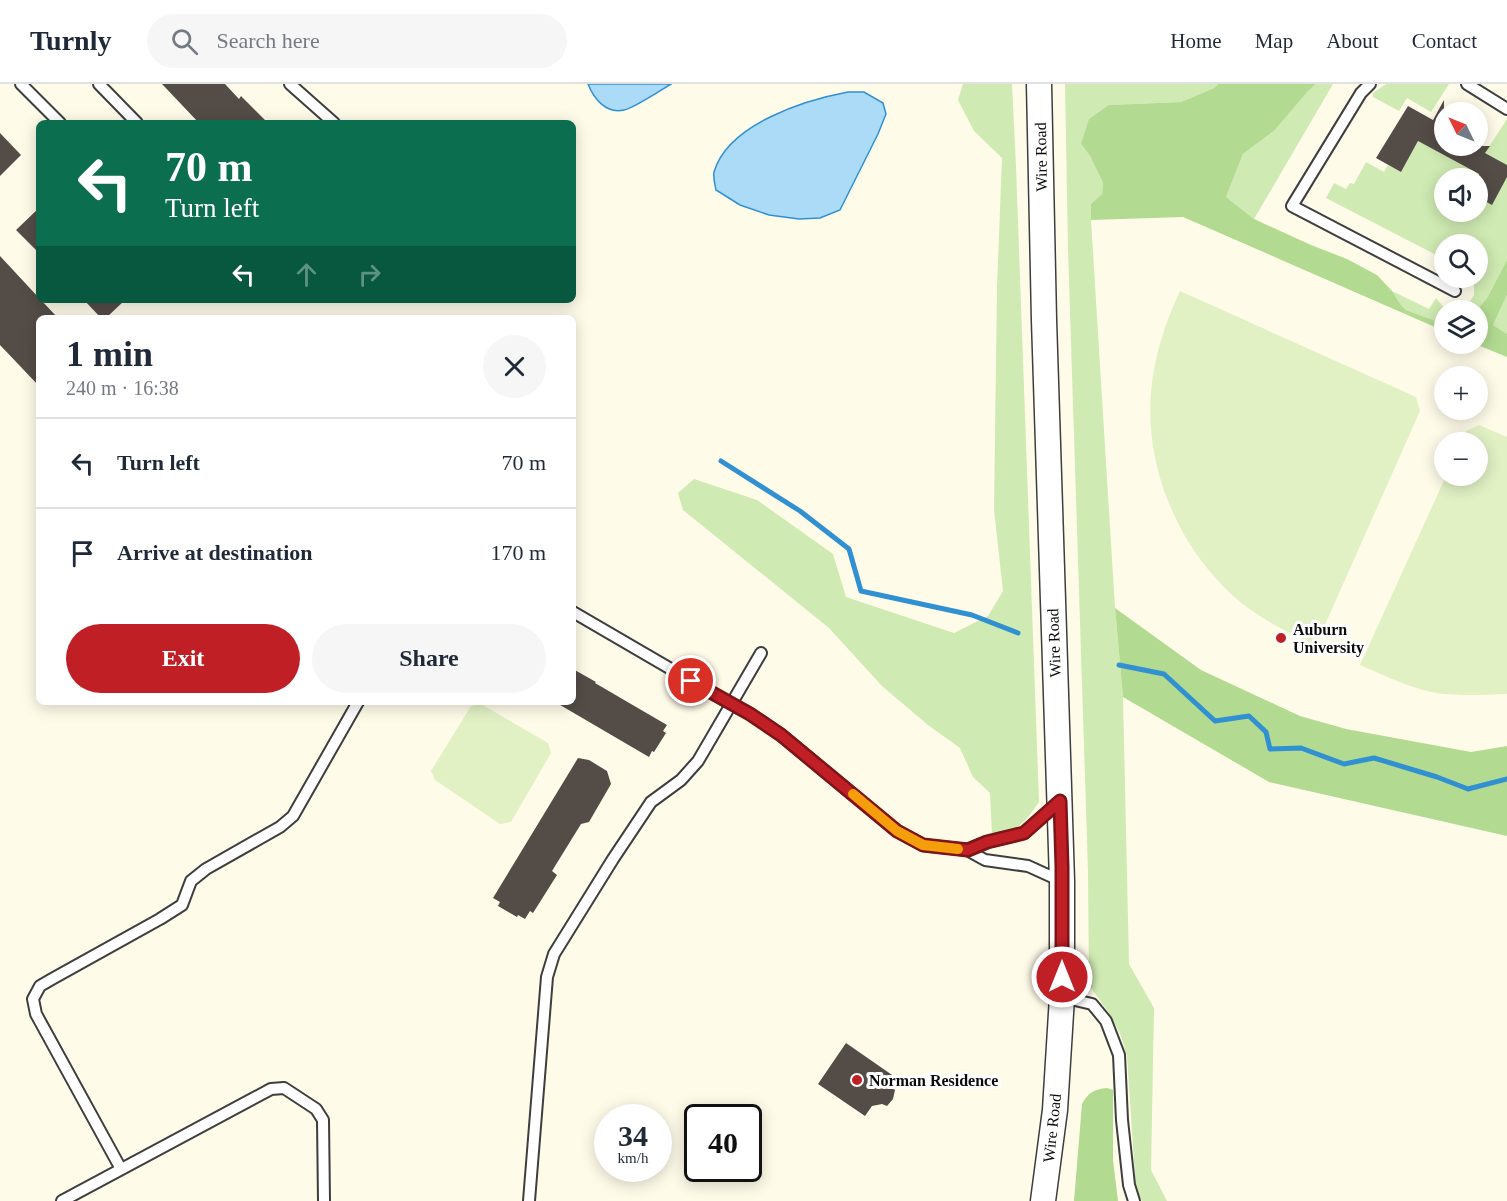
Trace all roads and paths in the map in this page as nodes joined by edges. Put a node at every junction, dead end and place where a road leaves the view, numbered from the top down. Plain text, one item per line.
1 (21, 84) edge
2 (99, 84) edge
3 (290, 84) edge
4 (1039, 84) edge
5 (1370, 84) edge
6 (1467, 84) edge
7 (1507, 109) edge
8 (57, 120) edge
9 (134, 120) edge
10 (331, 120) edge
11 (1455, 291) dead end
12 (576, 614) edge
13 (761, 653) dead end
14 (730, 704) junction
15 (356, 705) edge
16 (1060, 801) junction
17 (968, 850) junction
18 (1062, 881) junction
19 (1062, 997) junction
20 (121, 1169) junction
21 (62, 1201) edge
22 (324, 1201) edge
23 (529, 1201) edge
24 (1043, 1201) edge
25 (1134, 1201) edge

1 - 8 lane
2 - 9 lane
3 - 10 lane
4 - 16 street, Wire Road
5 - 11 lane
6 - 7 lane
12 - 14 lane
13 - 14 lane
14 - 17 lane
14 - 23 lane
15 - 20 lane
16 - 17 lane
16 - 18 street, Wire Road
17 - 18 lane
18 - 19 street, Wire Road
19 - 24 street, Wire Road
19 - 25 lane
20 - 21 lane
20 - 22 lane

